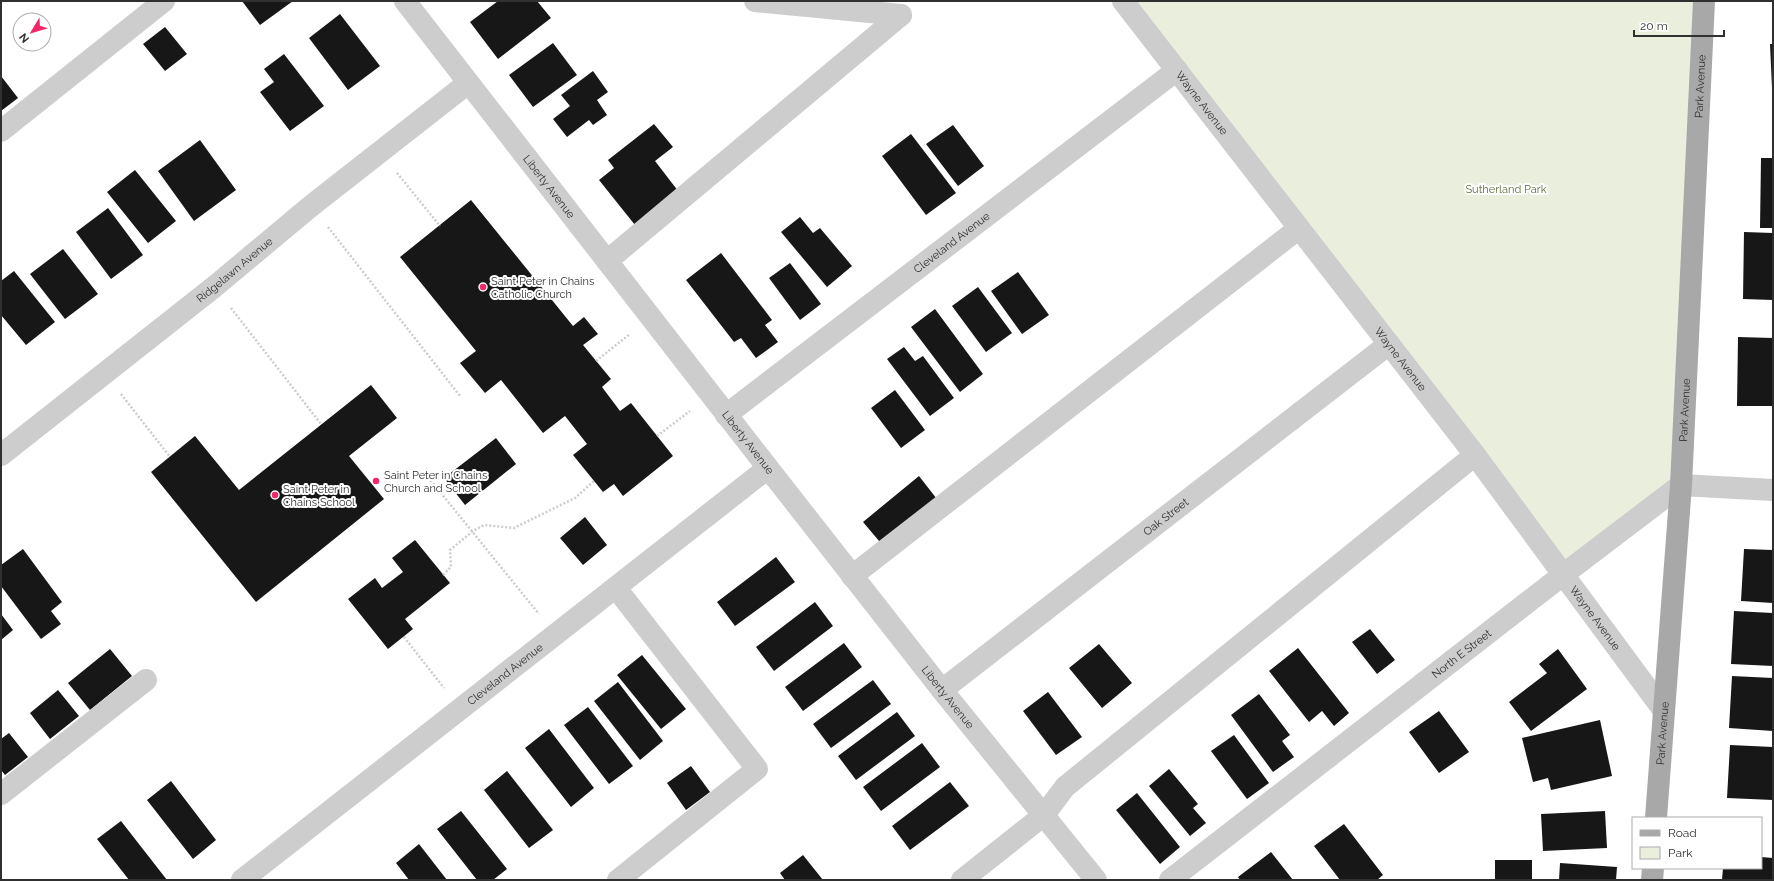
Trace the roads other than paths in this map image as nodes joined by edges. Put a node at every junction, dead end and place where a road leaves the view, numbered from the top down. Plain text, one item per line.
1 (164, 1) edge
2 (405, 1) edge
3 (755, 1) edge
4 (1704, 1) edge
5 (1128, 4) edge
6 (1177, 70) junction
7 (468, 83) junction
8 (1, 131) edge
9 (1298, 229) junction
10 (607, 260) junction
11 (1389, 344) junction
12 (726, 415) junction
13 (1476, 454) junction
14 (1, 455) edge
15 (768, 468) junction
16 (1681, 485) junction
17 (1773, 490) edge
18 (1564, 574) junction
19 (852, 576) junction
20 (616, 588) junction
21 (146, 680) dead end
22 (942, 690) junction
23 (1664, 711) junction
24 (1, 794) edge
25 (1044, 815) junction
26 (1656, 817) edge
27 (1652, 869) edge
28 (242, 880) edge
29 (618, 880) edge
30 (962, 880) edge
31 (1096, 880) edge
32 (1170, 880) edge
33 (1652, 880) edge

1 - 8 street
2 - 7 street, Liberty Avenue
3 - 10 street
4 - 16 main road, Park Avenue
5 - 6 street, Wayne Avenue
6 - 9 street, Wayne Avenue
6 - 12 street, Cleveland Avenue
7 - 10 street, Liberty Avenue
7 - 14 street, Ridgelawn Avenue
9 - 11 street, Wayne Avenue
9 - 19 street
10 - 12 street, Liberty Avenue
11 - 13 street, Wayne Avenue
11 - 22 street, Oak Street
12 - 15 street, Liberty Avenue
13 - 18 street, Wayne Avenue
13 - 25 street
15 - 19 street, Liberty Avenue
15 - 20 street, Cleveland Avenue
16 - 17 street
16 - 18 street, North E Street
16 - 23 main road, Park Avenue
18 - 23 street, Wayne Avenue
18 - 32 street, North E Street
19 - 22 street, Liberty Avenue
20 - 28 street, Cleveland Avenue
20 - 29 street
21 - 24 street
22 - 25 street, Liberty Avenue
23 - 26 main road, Park Avenue
25 - 30 street
25 - 31 street, Liberty Avenue
27 - 33 main road

